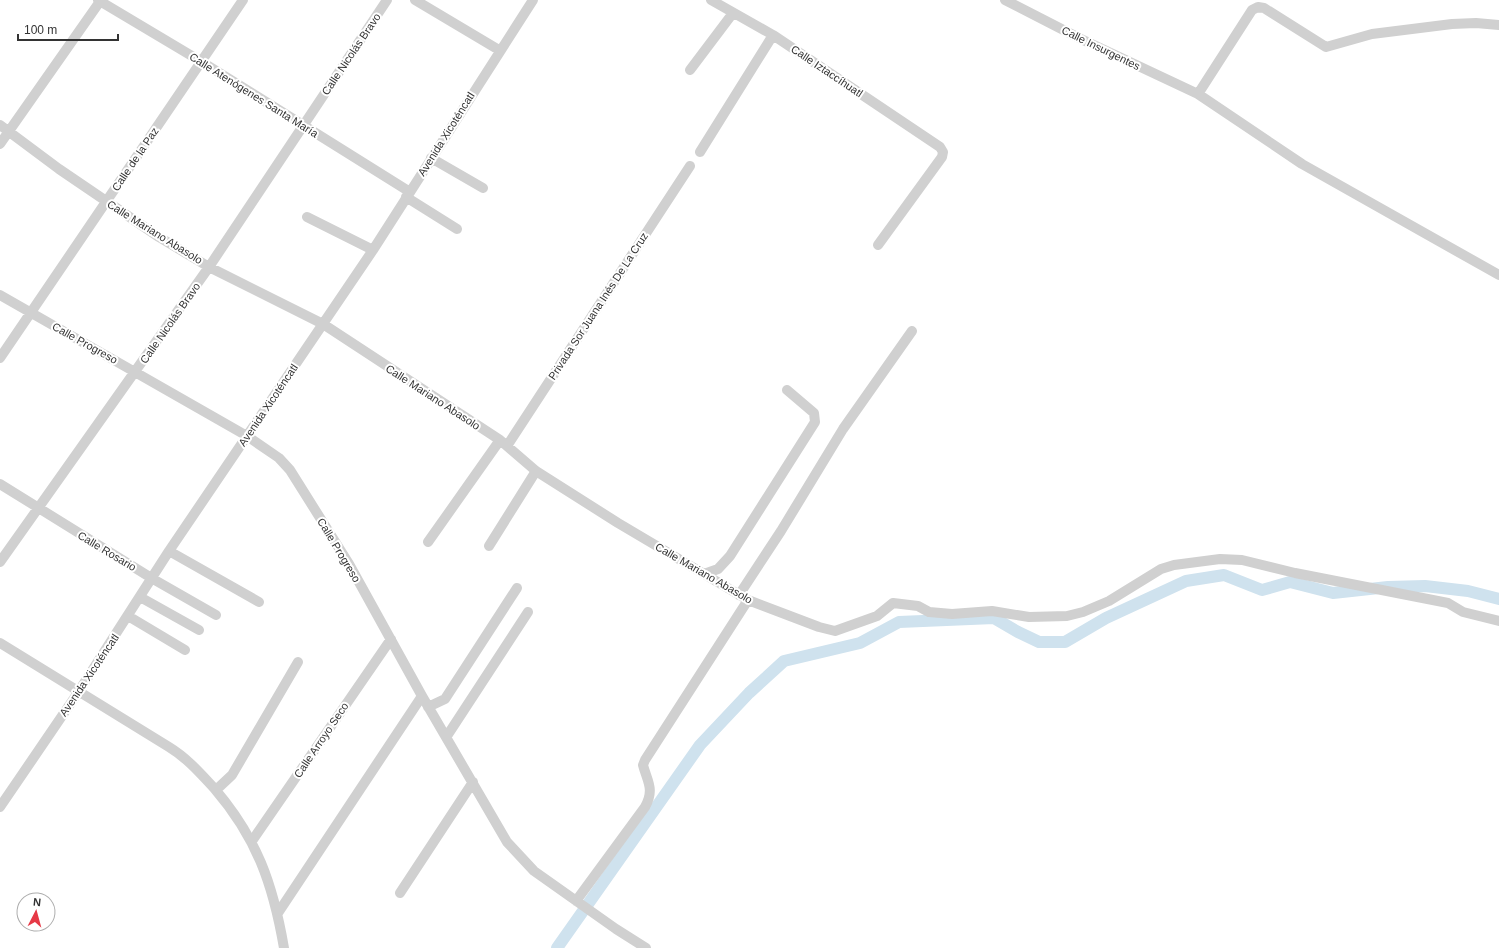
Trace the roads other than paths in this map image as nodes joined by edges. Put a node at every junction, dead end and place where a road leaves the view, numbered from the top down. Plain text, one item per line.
1 (100, 0) edge
2 (243, 0) edge
3 (387, 0) edge
4 (415, 0) edge
5 (533, 0) edge
6 (711, 0) edge
7 (1011, 1) edge
8 (733, 13) junction
9 (1499, 25) edge
10 (773, 35) junction
11 (499, 50) junction
12 (202, 62) junction
13 (690, 70) dead end
14 (1198, 94) junction
15 (304, 126) junction
16 (4, 127) edge
17 (0, 144) edge
18 (700, 152) dead end
19 (431, 158) junction
20 (690, 166) dead end
21 (483, 188) dead end
22 (408, 195) junction
23 (107, 202) junction
24 (307, 217) dead end
25 (457, 230) dead end
26 (878, 245) dead end
27 (373, 250) junction
28 (209, 267) junction
29 (1499, 275) edge
30 (0, 295) edge
31 (30, 313) junction
32 (323, 324) junction
33 (912, 331) dead end
34 (0, 358) edge
35 (136, 371) junction
36 (787, 390) dead end
37 (247, 436) junction
38 (503, 443) junction
39 (536, 471) junction
40 (0, 484) edge
41 (38, 509) junction
42 (428, 542) dead end
43 (489, 546) dead end
44 (169, 551) junction
45 (0, 562) edge
46 (704, 574) junction
47 (153, 579) junction
48 (517, 588) dead end
49 (738, 595) junction
50 (140, 598) junction
51 (748, 600) junction
52 (259, 602) dead end
53 (528, 612) dead end
54 (216, 615) dead end
55 (128, 616) junction
56 (1499, 621) edge
57 (199, 630) dead end
58 (391, 639) junction
59 (0, 643) edge
60 (185, 650) dead end
61 (298, 662) dead end
62 (79, 691) junction
63 (422, 696) junction
64 (428, 707) junction
65 (447, 736) junction
66 (473, 782) junction
67 (216, 790) junction
68 (0, 807) edge
69 (252, 841) junction
70 (400, 893) dead end
71 (578, 903) junction
72 (278, 913) junction
73 (284, 948) edge
74 (646, 948) edge

1 - 12 street, Calle Atenógenes Santa María
1 - 16 street
2 - 12 street, Calle de la Paz
3 - 15 street, Calle Nicolás Bravo
4 - 11 street
5 - 11 street, Avenida Xicoténcatl
6 - 8 street, Calle Iztaccíhuatl
7 - 14 street, Calle Insurgentes
8 - 10 street, Calle Iztaccíhuatl
8 - 13 street
9 - 14 street
10 - 18 street
10 - 26 street, Calle Iztaccíhuatl
11 - 19 street, Avenida Xicoténcatl
12 - 15 street, Calle Atenógenes Santa María
12 - 23 street, Calle de la Paz
14 - 29 street, Calle Insurgentes
15 - 22 street, Calle Atenógenes Santa María
15 - 28 street, Calle Nicolás Bravo
16 - 17 street
16 - 23 street, Calle Mariano Abasolo
19 - 21 street
19 - 22 street, Avenida Xicoténcatl
20 - 38 street, Privada Sor Juana Inés De La Cruz
22 - 25 street, Calle Atenógenes Santa María
22 - 27 street, Avenida Xicoténcatl
23 - 28 street, Calle Mariano Abasolo
23 - 31 street, Calle de la Paz
24 - 27 street
27 - 32 street, Avenida Xicoténcatl
28 - 32 street, Calle Mariano Abasolo
28 - 35 street, Calle Nicolás Bravo
30 - 31 street, Calle Progreso
31 - 34 street, Calle de la Paz
31 - 35 street, Calle Progreso
32 - 37 street, Avenida Xicoténcatl
32 - 38 street, Calle Mariano Abasolo
33 - 49 street
35 - 37 street, Calle Progreso
35 - 41 street, Calle Nicolás Bravo
36 - 46 street
37 - 44 street, Avenida Xicoténcatl
37 - 58 street, Calle Progreso
38 - 39 street, Calle Mariano Abasolo
38 - 42 street, Privada Sor Juana Inés De La Cruz
39 - 43 street
39 - 46 street, Calle Mariano Abasolo
40 - 41 street, Calle Rosario
41 - 45 street, Calle Nicolás Bravo
41 - 47 street, Calle Rosario
44 - 47 street, Avenida Xicoténcatl
44 - 52 street
46 - 49 street, Calle Mariano Abasolo
47 - 50 street, Avenida Xicoténcatl
47 - 54 street, Calle Rosario
48 - 64 street
49 - 51 street, Calle Mariano Abasolo
50 - 55 street, Avenida Xicoténcatl
50 - 57 street
51 - 56 street, Calle Mariano Abasolo
51 - 71 street
53 - 65 street
55 - 60 street
55 - 62 street, Avenida Xicoténcatl
58 - 63 street, Calle Progreso
58 - 69 street, Calle Arroyo Seco
59 - 62 street
61 - 67 street
62 - 67 street
62 - 68 street, Avenida Xicoténcatl
63 - 64 street, Calle Progreso
63 - 72 street
64 - 65 street, Calle Progreso
65 - 66 street, Calle Progreso
66 - 70 street
66 - 71 street, Calle Progreso
67 - 69 street
69 - 72 street
71 - 74 street, Calle Progreso
72 - 73 street

